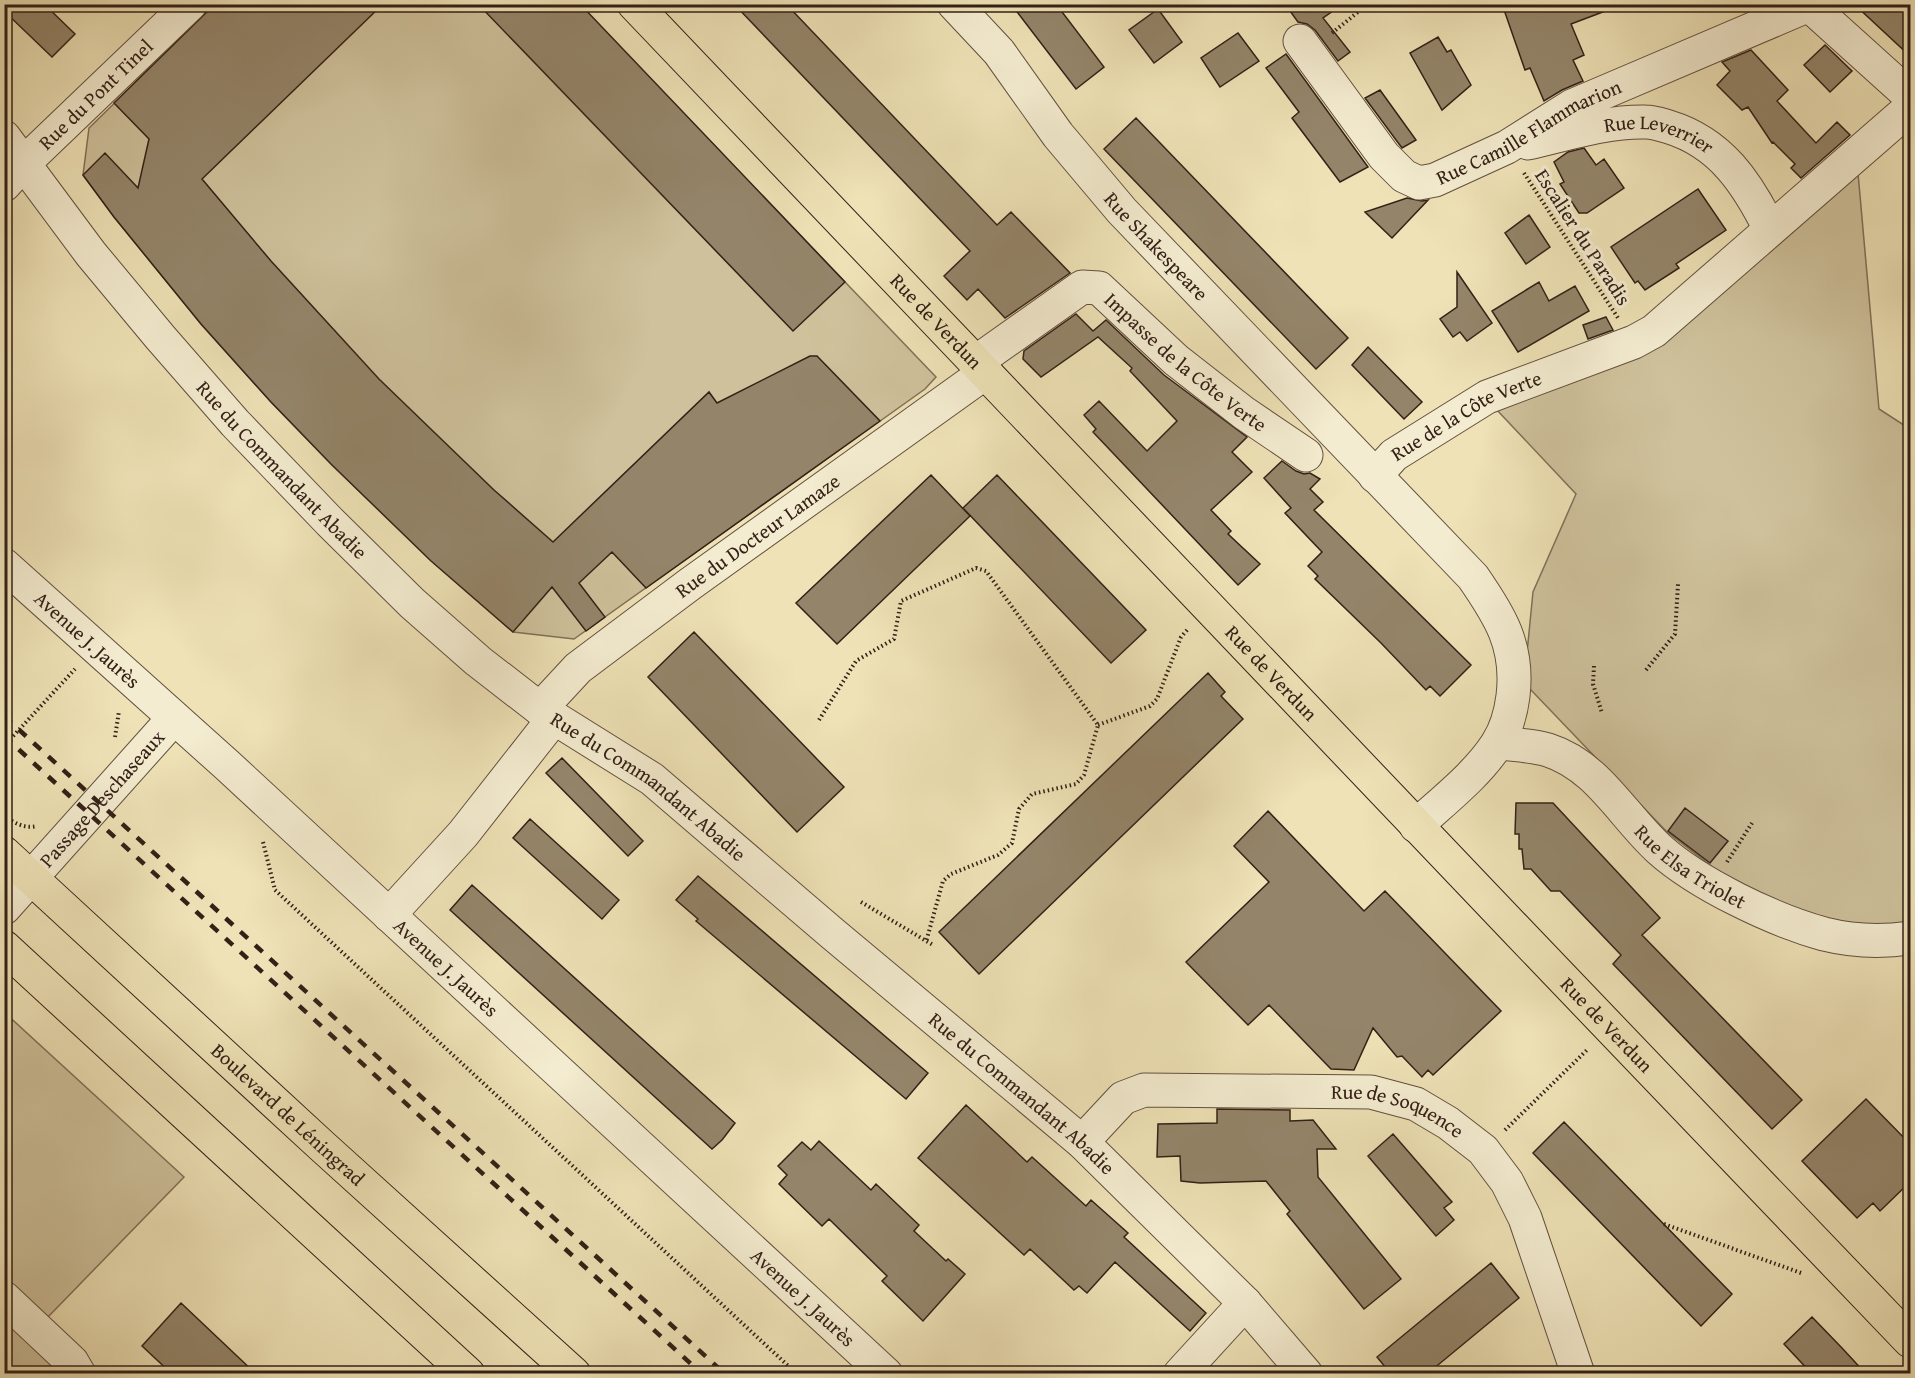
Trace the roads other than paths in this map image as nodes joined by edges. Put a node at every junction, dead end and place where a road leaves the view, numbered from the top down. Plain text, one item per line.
1 (190, 4) edge
2 (634, 4) edge
3 (954, 4) edge
4 (1809, 5) edge
5 (1304, 47) road end
6 (1911, 96) edge
7 (1911, 108) edge
8 (4, 137) edge
9 (1507, 147) junction
10 (14, 175) edge
11 (1770, 229) junction
12 (981, 367) junction
13 (1306, 455) dead end
14 (1375, 476) junction
15 (4, 565) edge
16 (547, 714) junction
17 (174, 718) junction
18 (1498, 743) junction
19 (1416, 826) junction
20 (4, 853) edge
21 (31, 879) junction
22 (4, 908) edge
23 (390, 915) junction
24 (1911, 938) edge
25 (4, 947) edge
26 (1082, 1142) junction
27 (4, 1298) edge
28 (1245, 1303) junction
29 (1911, 1341) edge
30 (79, 1374) edge
31 (468, 1374) edge
32 (574, 1374) edge
33 (886, 1374) edge
34 (1180, 1374) edge
35 (1306, 1374) edge
36 (1578, 1374) edge

1 - 10 street, Rue du Pont Tinel
2 - 12 main road, Rue de Verdun
3 - 14 street, Rue Shakespeare
4 - 6 street
4 - 9 street, Rue Camille Flammarion
5 - 9 street, Rue Camille Flammarion
7 - 11 street, Rue de la Côte Verte
8 - 10 street, Rue du Commandant Abadie
9 - 11 street, Rue Leverrier
10 - 16 street, Rue du Commandant Abadie
11 - 14 street, Rue de la Côte Verte
12 - 13 street, Impasse de la Côte Verte
12 - 16 street, Rue du Docteur Lamaze
12 - 19 main road, Rue de Verdun
14 - 18 street, Rue de la Côte Verte
15 - 17 street, Avenue J. Jaurès
16 - 23 street, Rue du Docteur Lamaze
16 - 26 street, Rue du Commandant Abadie
17 - 21 street, Passage Deschaseaux
17 - 23 street, Avenue J. Jaurès
18 - 19 street, Rue de la Côte Verte
18 - 24 street, Rue Elsa Triolet
19 - 29 main road, Rue de Verdun
20 - 21 main road, Boulevard de Léningrad
21 - 22 street, Passage Deschaseaux
21 - 32 main road, Boulevard de Léningrad
23 - 33 street, Avenue J. Jaurès
25 - 31 main road
26 - 28 street, Rue du Commandant Abadie
26 - 36 street, Rue de Soquence
27 - 30 street
28 - 34 street
28 - 35 street, Rue du Commandant Abadie

